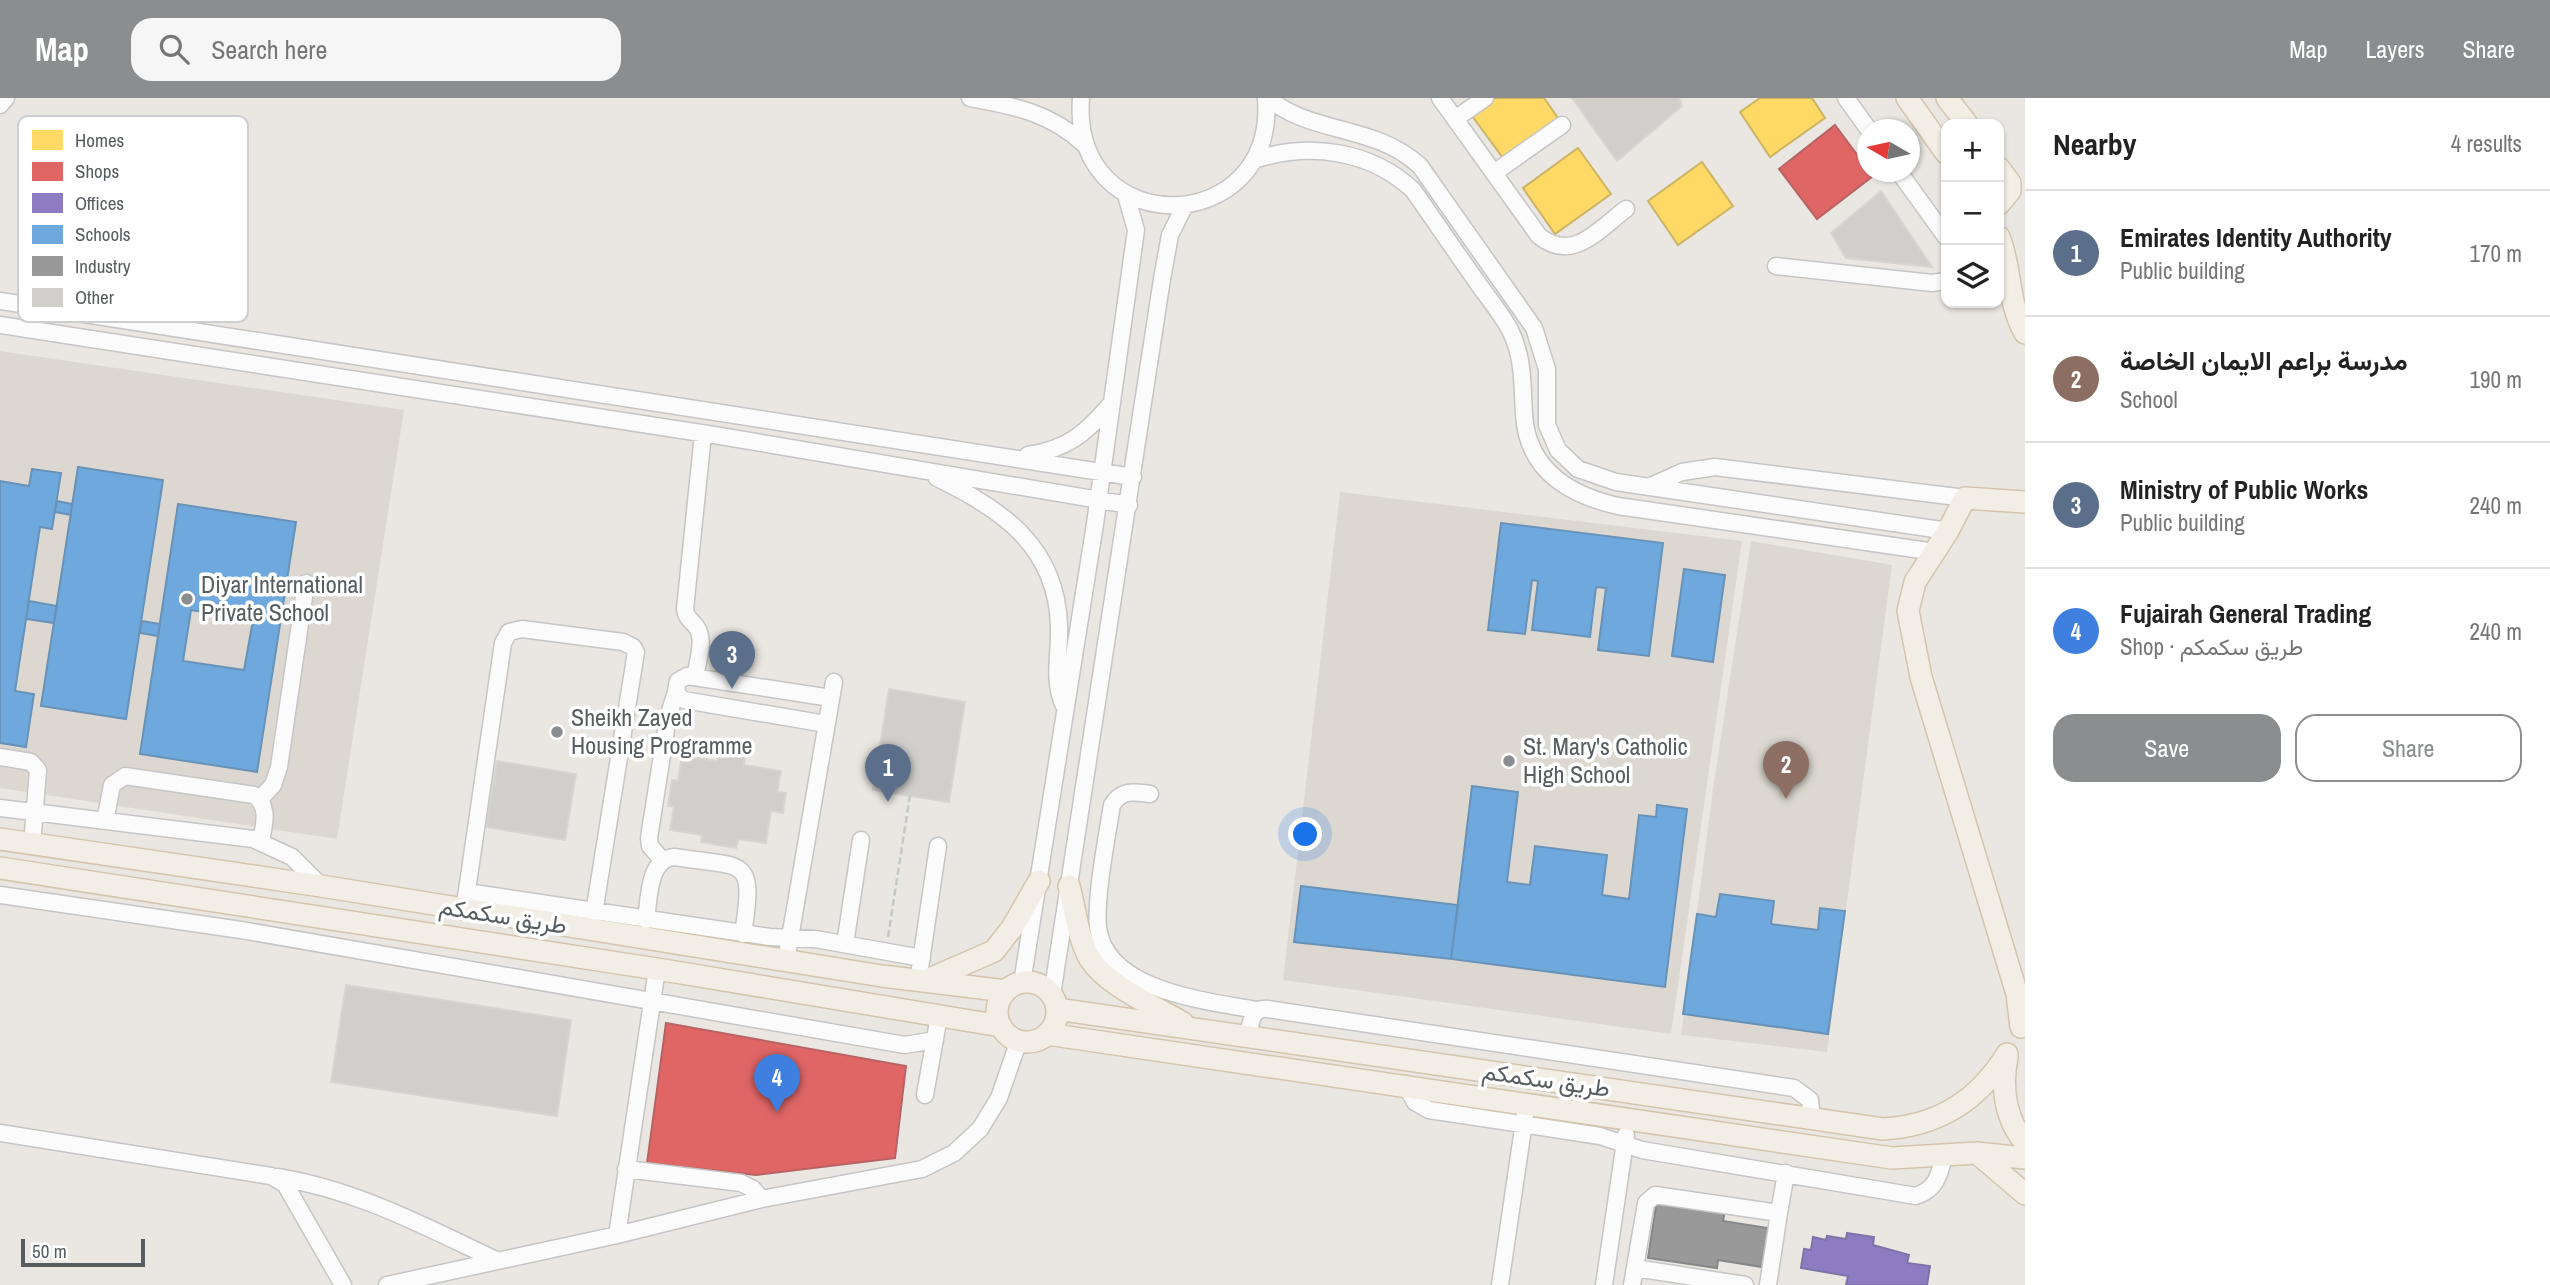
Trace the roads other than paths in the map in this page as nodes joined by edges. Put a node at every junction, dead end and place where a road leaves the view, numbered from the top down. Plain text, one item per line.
1 (6, 98) edge
2 (970, 98) edge
3 (1081, 98) edge
4 (1267, 98) edge
5 (1440, 98) edge
6 (1485, 98) edge
7 (1846, 98) edge
8 (1908, 98) edge
9 (1947, 98) edge
10 (0, 105) edge
11 (1455, 119) junction
12 (1861, 119) edge
13 (1963, 119) edge
14 (1562, 125) dead end
15 (1085, 146) junction
16 (1941, 146) edge
17 (1254, 160) junction
18 (1494, 173) junction
19 (2004, 175) edge
20 (1906, 182) edge
21 (1126, 195) junction
22 (2004, 198) edge
23 (1184, 206) junction
24 (1626, 209) dead end
25 (1941, 230) edge
26 (2001, 245) edge
27 (1776, 266) dead end
28 (1941, 282) edge
29 (0, 301) edge
30 (18, 304) edge
31 (135, 322) edge
32 (0, 325) edge
33 (2025, 333) edge
34 (1111, 403) junction
35 (708, 434) junction
36 (1012, 458) junction
37 (919, 470) junction
38 (1102, 472) junction
39 (1133, 477) junction
40 (1649, 487) junction
41 (1967, 498) junction
42 (1098, 500) junction
43 (2025, 502) edge
44 (1129, 505) junction
45 (2025, 511) edge
46 (1948, 531) junction
47 (1935, 552) junction
48 (306, 583) dead end
49 (695, 677) junction
50 (676, 692) junction
51 (1066, 709) junction
52 (827, 724) junction
53 (0, 757) edge
54 (1150, 794) dead end
55 (260, 799) junction
56 (0, 808) edge
57 (36, 814) junction
58 (105, 821) junction
59 (0, 839) edge
60 (861, 840) dead end
61 (261, 841) junction
62 (32, 845) junction
63 (938, 846) dead end
64 (662, 860) junction
65 (0, 868) edge
66 (1039, 881) junction
67 (321, 886) junction
68 (1069, 886) junction
69 (0, 895) edge
70 (466, 901) junction
71 (594, 913) junction
72 (646, 920) junction
73 (743, 934) junction
74 (790, 938) junction
75 (845, 944) junction
76 (922, 958) junction
77 (786, 961) junction
78 (657, 969) junction
79 (921, 981) junction
80 (1014, 987) junction
81 (652, 999) junction
82 (1054, 1002) junction
83 (1257, 1010) junction
84 (939, 1016) junction
85 (2023, 1024) edge
86 (1001, 1026) junction
87 (1191, 1028) junction
88 (1047, 1034) junction
89 (1248, 1036) junction
90 (935, 1040) junction
91 (1019, 1040) junction
92 (2007, 1054) junction
93 (925, 1095) dead end
94 (1525, 1113) junction
95 (1628, 1118) junction
96 (1812, 1120) junction
97 (0, 1133) edge
98 (2025, 1143) edge
99 (1624, 1144) junction
100 (1977, 1153) junction
101 (1944, 1157) junction
102 (2025, 1158) edge
103 (626, 1169) junction
104 (1786, 1173) junction
105 (271, 1176) junction
106 (2025, 1194) edge
107 (762, 1199) junction
108 (1779, 1213) junction
109 (617, 1235) junction
110 (496, 1260) junction
111 (1634, 1268) junction
112 (343, 1285) edge
113 (387, 1285) edge
114 (1500, 1285) edge
115 (1604, 1285) edge
116 (1632, 1285) edge
117 (1745, 1285) edge
118 (1768, 1285) edge

1 - 10 street
2 - 15 street
3 - 15 street
4 - 17 street
4 - 40 street
5 - 11 street
6 - 11 street
7 - 12 street
8 - 16 main road
9 - 13 main road
11 - 18 street
14 - 18 street
15 - 21 street
17 - 23 street
17 - 47 street
18 - 24 street
19 - 22 main road
20 - 25 street
21 - 23 street
21 - 34 street
23 - 39 street
26 - 33 main road
27 - 28 street
29 - 30 street
31 - 36 street
32 - 35 street
34 - 36 street
34 - 38 street
35 - 37 street
35 - 49 street
36 - 38 street
37 - 42 street
37 - 51 street
38 - 39 street
38 - 42 street
39 - 44 street
40 - 41 street
40 - 46 street
41 - 43 main road
41 - 45 main road
41 - 46 main road
42 - 44 street
42 - 51 street
44 - 68 street
46 - 47 main road
47 - 85 main road
48 - 55 street
49 - 50 street
49 - 52 street
50 - 52 street
50 - 64 street
51 - 66 street
52 - 74 street
53 - 57 street
54 - 83 street
55 - 58 street
55 - 61 street
56 - 57 street
57 - 58 street
57 - 62 street
58 - 61 street
59 - 62 main road, طريق سكمكم
60 - 75 street
61 - 67 street
62 - 67 main road, طريق سكمكم
63 - 76 street
64 - 72 street
64 - 73 street
65 - 78 main road, طريق سكمكم
66 - 79 main road
66 - 80 street
67 - 70 main road, طريق سكمكم
68 - 82 street
68 - 87 main road
69 - 81 street
70 - 71 street
70 - 71 street
70 - 77 main road, طريق سكمكم
71 - 72 street
72 - 73 street
73 - 74 street
74 - 75 street
74 - 77 street
75 - 76 street
76 - 79 street
77 - 79 main road, طريق سكمكم
78 - 81 street
78 - 84 main road, طريق سكمكم
79 - 80 main road, طريق سكمكم
80 - 82 main road
80 - 86 main road
81 - 90 street
81 - 103 street
82 - 87 main road, طريق سكمكم
82 - 88 main road
83 - 89 street
83 - 96 street
84 - 86 main road, طريق سكمكم
84 - 90 street
85 - 92 main road, طريق سكمكم
86 - 91 main road
87 - 89 main road, طريق سكمكم
88 - 91 main road
88 - 94 main road, طريق سكمكم
89 - 96 main road, طريق سكمكم
90 - 93 street
91 - 107 street
92 - 96 main road, طريق سكمكم
92 - 98 main road
94 - 95 main road, طريق سكمكم
94 - 99 street
94 - 114 street
95 - 99 street
95 - 101 main road, طريق سكمكم
97 - 105 street
99 - 104 street
99 - 115 street
100 - 101 main road, طريق سكمكم
100 - 102 main road, طريق سكمكم
100 - 106 main road
101 - 104 street
103 - 107 street
103 - 109 street
104 - 108 street
105 - 110 street
105 - 112 street
107 - 109 street
108 - 111 street
108 - 118 street
109 - 110 street
110 - 113 street
111 - 116 street
111 - 117 street

